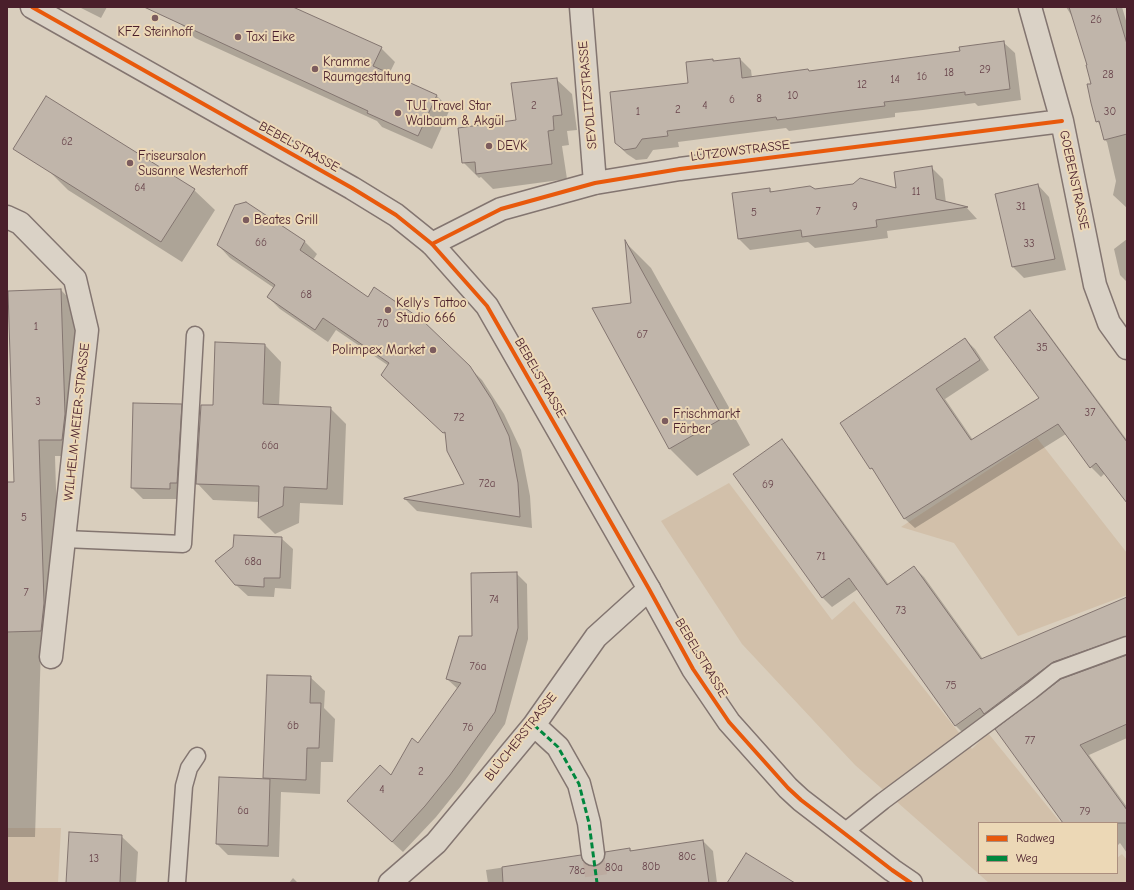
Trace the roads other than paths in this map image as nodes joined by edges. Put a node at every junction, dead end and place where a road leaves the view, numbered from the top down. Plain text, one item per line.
1 (32, 7) edge
2 (580, 7) edge
3 (1030, 7) edge
4 (1062, 121) junction
5 (595, 184) junction
6 (7, 217) edge
7 (432, 244) junction
8 (195, 335) dead end
9 (1127, 348) edge
10 (64, 539) junction
11 (649, 589) junction
12 (1127, 645) edge
13 (52, 657) dead end
14 (534, 725) junction
15 (197, 756) dead end
16 (843, 833) junction
17 (593, 854) tunnel mouth
18 (177, 883) edge
19 (390, 883) edge
20 (911, 883) edge

1 - 7 street, BEBELSTRASSE
2 - 5 street, SEYDLITZSTRASSE
3 - 4 street, GOEBENSTRASSE
4 - 5 street, LÜTZOWSTRASSE
4 - 9 street, GOEBENSTRASSE
5 - 7 street, LÜTZOWSTRASSE
6 - 10 street, WILHELM-MEIER-STRASSE
7 - 11 street, BEBELSTRASSE
8 - 10 lane
10 - 13 street, WILHELM-MEIER-STRASSE
11 - 14 street, BLÜCHERSTRASSE
11 - 16 street, BEBELSTRASSE
12 - 16 lane
14 - 17 street
14 - 19 street, BLÜCHERSTRASSE
15 - 18 lane
16 - 20 street, BEBELSTRASSE

